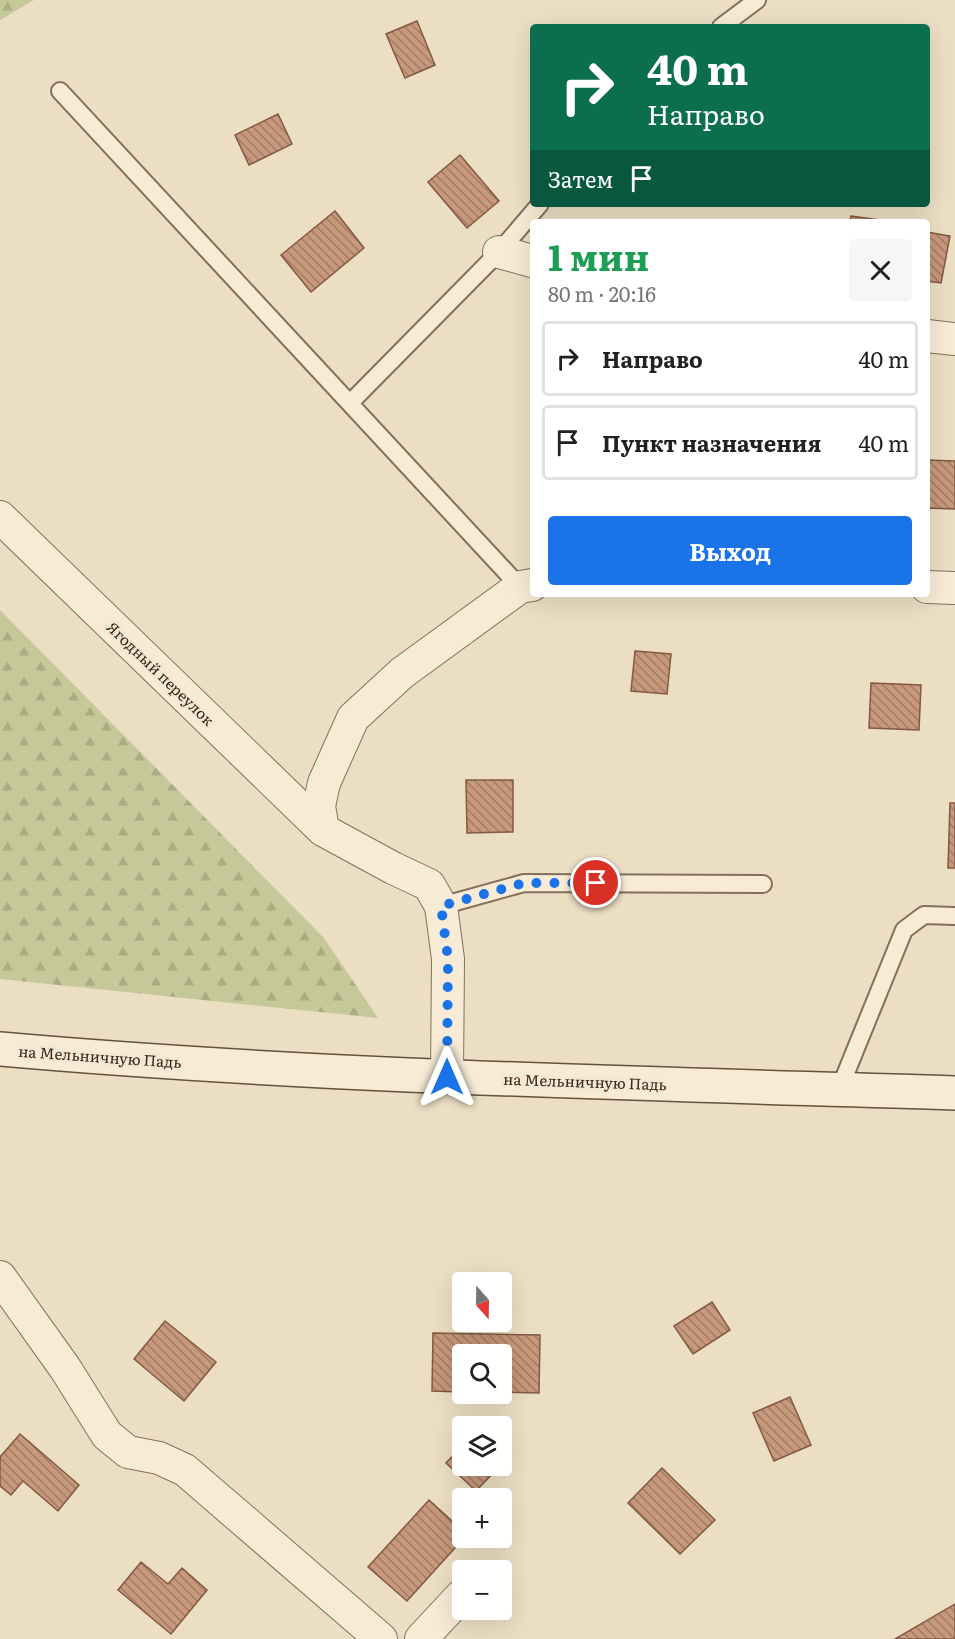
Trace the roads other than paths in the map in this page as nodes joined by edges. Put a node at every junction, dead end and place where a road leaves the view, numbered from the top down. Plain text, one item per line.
1 (757, 0) edge
2 (725, 24) edge
3 (60, 91) dead end
4 (537, 207) edge
5 (499, 252) junction
6 (530, 260) edge
7 (930, 336) edge
8 (955, 339) edge
9 (350, 403) junction
10 (0, 517) edge
11 (526, 586) edge
12 (930, 587) edge
13 (955, 588) edge
14 (323, 830) junction
15 (763, 884) dead end
16 (441, 906) junction
17 (955, 916) edge
18 (0, 1049) edge
19 (447, 1077) junction
20 (839, 1090) junction
21 (955, 1093) edge
22 (0, 1277) edge
23 (452, 1606) edge
24 (381, 1639) edge
25 (421, 1639) edge

1 - 2 lane
3 - 9 lane
4 - 5 lane
5 - 6 street
5 - 9 lane
7 - 8 street
9 - 11 lane
10 - 14 street, Ягодный переулок
11 - 14 street
12 - 13 street
14 - 16 street, Ягодный переулок
15 - 16 lane
16 - 19 street
17 - 20 lane
18 - 19 street, на Мельничную Падь
19 - 20 street, на Мельничную Падь
20 - 21 street, на Мельничную Падь
22 - 24 street
23 - 25 street

